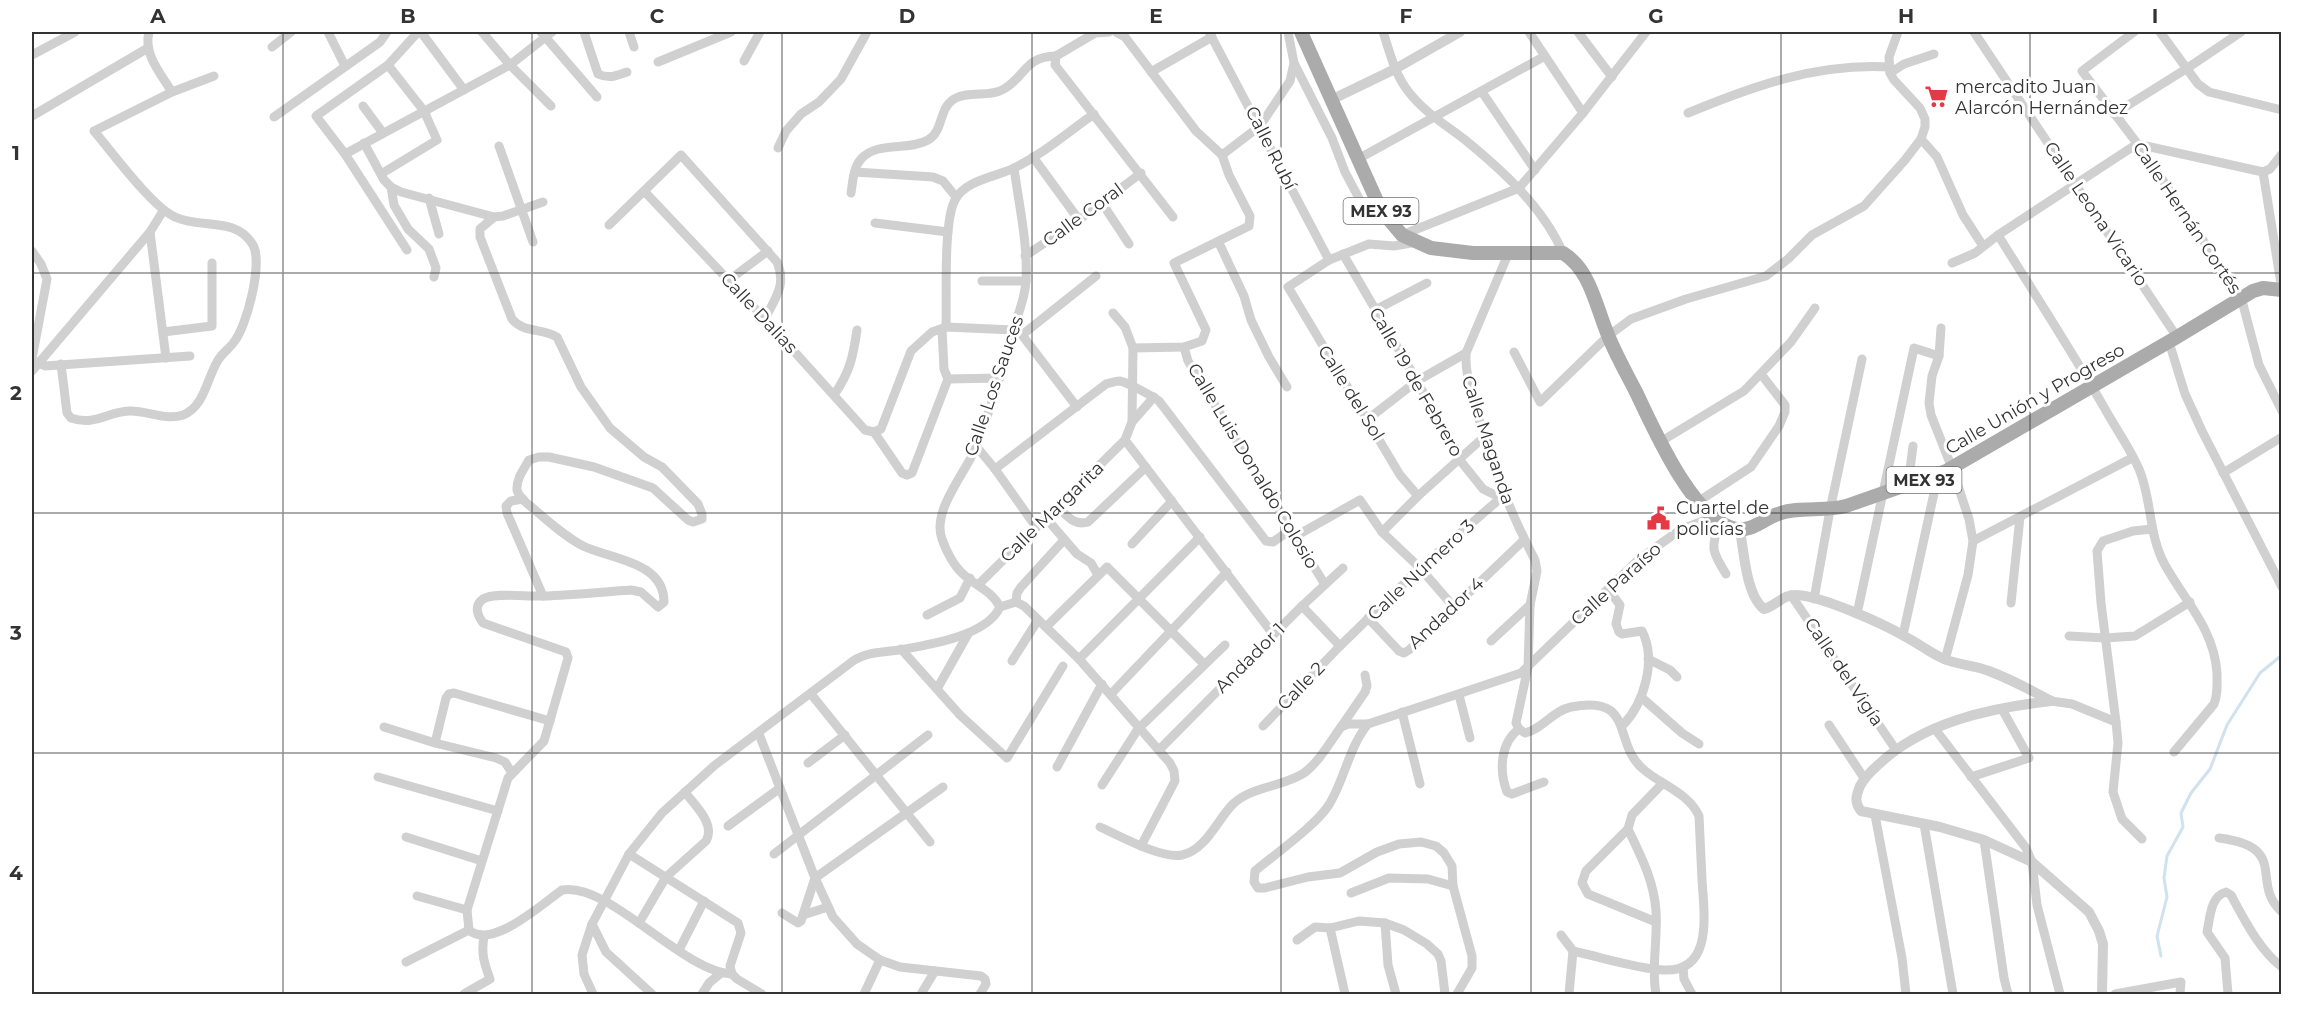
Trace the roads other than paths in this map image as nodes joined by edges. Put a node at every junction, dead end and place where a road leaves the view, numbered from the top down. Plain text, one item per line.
1 (75, 32) edge
2 (148, 32) edge
3 (291, 32) edge
4 (328, 32) edge
5 (387, 32) edge
6 (420, 32) edge
7 (482, 32) edge
8 (584, 32) edge
9 (628, 32) edge
10 (731, 32) edge
11 (760, 32) edge
12 (867, 32) edge
13 (1110, 32) edge
14 (1116, 32) edge
15 (1288, 32) edge
16 (1301, 32) edge
17 (1383, 32) edge
18 (1460, 32) edge
19 (1529, 32) edge
20 (1578, 32) edge
21 (1646, 32) edge
22 (1898, 32) edge
23 (1974, 32) edge
24 (2134, 32) edge
25 (2160, 32) edge
26 (2241, 32) edge
27 (546, 33) edge
28 (1211, 34) edge
29 (272, 47) dead end
30 (634, 47) dead end
31 (148, 48) junction
32 (1934, 54) dead end
33 (32, 55) edge
34 (1056, 56) junction
35 (1545, 56) junction
36 (744, 61) dead end
37 (658, 62) dead end
38 (1294, 63) junction
39 (388, 64) junction
40 (510, 65) junction
41 (345, 66) junction
42 (1395, 69) junction
43 (2186, 69) junction
44 (1889, 70) junction
45 (627, 72) dead end
46 (1151, 72) junction
47 (214, 76) dead end
48 (1612, 77) junction
49 (464, 90) junction
50 (172, 92) junction
51 (1482, 92) junction
52 (597, 98) dead end
53 (1332, 99) junction
54 (363, 106) dead end
55 (551, 106) dead end
56 (2282, 110) edge
57 (424, 111) junction
58 (1583, 113) junction
59 (1688, 113) dead end
60 (1094, 114) junction
61 (2114, 114) junction
62 (32, 116) edge
63 (274, 117) dead end
64 (1435, 117) junction
65 (1260, 126) junction
66 (383, 133) junction
67 (1921, 139) junction
68 (364, 143) junction
69 (2137, 144) junction
70 (499, 146) dead end
71 (778, 148) dead end
72 (345, 154) junction
73 (2282, 154) edge
74 (1222, 155) junction
75 (1033, 157) junction
76 (1358, 159) junction
77 (1014, 168) junction
78 (1535, 170) junction
79 (855, 172) junction
80 (2263, 172) junction
81 (1141, 173) junction
82 (381, 174) junction
83 (2076, 184) junction
84 (391, 187) junction
85 (1519, 188) junction
86 (645, 192) junction
87 (851, 193) dead end
88 (429, 198) junction
89 (956, 198) junction
90 (543, 202) dead end
91 (1102, 203) junction
92 (1362, 204) dead end
93 (521, 210) junction
94 (163, 211) junction
95 (494, 217) junction
96 (1173, 217) dead end
97 (1079, 220) junction
98 (875, 224) dead end
99 (609, 225) dead end
100 (150, 232) junction
101 (948, 232) junction
102 (439, 234) dead end
103 (1402, 235) junction
104 (1998, 235) junction
105 (533, 242) dead end
106 (1417, 242) junction
107 (1218, 243) junction
108 (1129, 244) dead end
109 (1983, 246) junction
110 (407, 250) dead end
111 (32, 251) edge
112 (768, 251) junction
113 (1509, 252) junction
114 (1563, 253) junction
115 (1342, 254) junction
116 (1025, 256) junction
117 (1329, 260) junction
118 (212, 263) dead end
119 (1952, 263) dead end
120 (1096, 276) dead end
121 (434, 277) dead end
122 (729, 280) junction
123 (982, 281) dead end
124 (1026, 281) junction
125 (1427, 283) dead end
126 (2282, 290) edge
127 (2241, 297) junction
128 (1815, 308) dead end
129 (1375, 310) junction
130 (1113, 313) dead end
131 (765, 319) junction
132 (944, 328) junction
133 (1941, 328) dead end
134 (857, 330) dead end
135 (163, 332) junction
136 (1018, 332) junction
137 (1608, 336) junction
138 (2173, 340) junction
139 (1184, 347) junction
140 (1133, 348) junction
141 (1514, 352) dead end
142 (1466, 353) junction
143 (190, 356) dead end
144 (1939, 357) junction
145 (166, 358) junction
146 (1862, 359) dead end
147 (34, 360) edge
148 (62, 364) junction
149 (32, 371) edge
150 (1761, 374) junction
151 (1000, 378) junction
152 (948, 379) junction
153 (1417, 381) junction
154 (1131, 387) junction
155 (1287, 387) dead end
156 (2092, 387) junction
157 (834, 396) junction
158 (1154, 397) junction
159 (1077, 407) junction
160 (2282, 411) edge
161 (1368, 419) junction
162 (1132, 422) junction
163 (874, 432) junction
164 (1484, 437) junction
165 (2282, 437) edge
166 (1125, 440) junction
167 (1660, 442) junction
168 (976, 446) junction
169 (1913, 446) dead end
170 (2132, 458) junction
171 (1459, 459) junction
172 (1146, 467) junction
173 (995, 468) junction
174 (1952, 468) junction
175 (2223, 473) junction
176 (1938, 474) junction
177 (1908, 486) junction
178 (1884, 494) junction
179 (1418, 496) junction
180 (1503, 496) junction
181 (523, 499) junction
182 (1172, 501) junction
183 (1699, 501) junction
184 (1058, 507) junction
185 (1830, 510) junction
186 (2020, 517) junction
187 (1046, 518) junction
188 (1717, 520) junction
189 (1036, 527) junction
190 (2152, 529) junction
191 (1740, 530) junction
192 (1382, 532) junction
193 (1292, 533) junction
194 (1200, 537) junction
195 (1064, 540) junction
196 (1524, 540) junction
197 (1973, 541) junction
198 (1132, 544) dead end
199 (1343, 568) dead end
200 (1420, 568) junction
201 (1227, 572) junction
202 (1726, 574) dead end
203 (1098, 575) junction
204 (970, 578) junction
205 (1324, 583) junction
206 (979, 584) junction
207 (2282, 587) edge
208 (1608, 589) junction
209 (1791, 595) junction
210 (543, 596) junction
211 (1139, 599) junction
212 (1814, 599) junction
213 (1016, 602) junction
214 (2190, 602) junction
215 (2011, 603) dead end
216 (1530, 605) junction
217 (1302, 606) junction
218 (1453, 606) junction
219 (1000, 607) junction
220 (1857, 614) junction
221 (927, 615) dead end
222 (1368, 618) junction
223 (1042, 623) junction
224 (1170, 631) junction
225 (968, 634) junction
226 (1273, 634) junction
227 (1903, 635) junction
228 (2069, 636) dead end
229 (2105, 638) junction
230 (1491, 641) dead end
231 (1225, 645) dead end
232 (1340, 646) junction
233 (902, 650) junction
234 (1079, 659) junction
235 (1648, 659) junction
236 (1945, 660) junction
237 (1012, 661) dead end
238 (1204, 664) junction
239 (1063, 666) dead end
240 (1528, 667) junction
241 (1365, 675) dead end
242 (1677, 677) dead end
243 (1102, 684) junction
244 (937, 689) junction
245 (811, 694) junction
246 (1111, 694) junction
247 (1459, 695) junction
248 (1641, 697) junction
249 (2051, 701) junction
250 (2002, 709) junction
251 (1402, 712) junction
252 (550, 721) junction
253 (2116, 722) junction
254 (1368, 724) junction
255 (1829, 725) dead end
256 (1263, 726) dead end
257 (1622, 726) junction
258 (384, 727) dead end
259 (1341, 727) junction
260 (1138, 729) junction
261 (1519, 729) junction
262 (1935, 729) junction
263 (759, 734) junction
264 (844, 735) junction
265 (928, 735) dead end
266 (1470, 738) dead end
267 (435, 743) junction
268 (1699, 744) dead end
269 (1159, 750) junction
270 (1896, 750) junction
271 (2174, 752) dead end
272 (808, 763) dead end
273 (1057, 767) dead end
274 (512, 773) junction
275 (877, 776) junction
276 (378, 777) dead end
277 (1971, 777) junction
278 (1864, 778) junction
279 (1544, 782) dead end
280 (1663, 783) junction
281 (1420, 784) dead end
282 (1102, 785) dead end
283 (943, 787) dead end
284 (780, 789) junction
285 (685, 792) junction
286 (498, 811) junction
287 (906, 813) junction
288 (1875, 815) junction
289 (1924, 824) junction
290 (728, 826) dead end
291 (1100, 827) dead end
292 (1628, 829) junction
293 (798, 834) junction
294 (406, 837) dead end
295 (2219, 838) dead end
296 (2142, 839) dead end
297 (1984, 840) junction
298 (930, 842) dead end
299 (1141, 846) junction
300 (628, 854) junction
301 (774, 854) dead end
302 (482, 861) junction
303 (2032, 862) junction
304 (666, 877) junction
305 (815, 878) junction
306 (1453, 886) junction
307 (1352, 893) dead end
308 (417, 896) dead end
309 (603, 900) junction
310 (704, 901) junction
311 (828, 907) junction
312 (467, 910) junction
313 (2282, 912) edge
314 (782, 914) dead end
315 (803, 915) junction
316 (1656, 922) junction
317 (639, 923) junction
318 (1386, 923) junction
319 (591, 924) junction
320 (1330, 928) junction
321 (469, 930) junction
322 (1561, 935) dead end
323 (484, 936) junction
324 (1297, 940) dead end
325 (679, 950) junction
326 (1573, 951) junction
327 (880, 960) junction
328 (405, 962) dead end
329 (1683, 967) junction
330 (2282, 967) edge
331 (1655, 969) junction
332 (935, 971) junction
333 (721, 973) junction
334 (732, 974) junction
335 (758, 993) edge
336 (464, 994) edge
337 (593, 994) edge
338 (652, 994) edge
339 (702, 994) edge
340 (864, 994) edge
341 (921, 994) edge
342 (980, 994) edge
343 (1345, 994) edge
344 (1396, 994) edge
345 (1445, 994) edge
346 (1457, 994) edge
347 (1569, 994) edge
348 (1656, 994) edge
349 (1692, 994) edge
350 (1906, 994) edge
351 (1953, 994) edge
352 (2008, 994) edge
353 (2060, 994) edge
354 (2102, 994) edge
355 (2115, 994) edge
356 (2120, 994) edge
357 (2180, 994) edge
358 (2228, 994) edge

1 - 33 street
2 - 31 street
3 - 29 street
4 - 41 street
5 - 41 street
6 - 39 street
6 - 49 street
7 - 40 street
8 - 45 street
9 - 30 street
10 - 37 street
11 - 36 street
12 - 71 street
13 - 34 street
14 - 46 street
15 - 38 street
16 - 53 main road, MEX 93
17 - 42 street
18 - 42 street
19 - 35 street
20 - 48 street
21 - 48 street
22 - 44 street
23 - 83 street, Calle Leona Vicario
24 - 61 street, Calle Hernán Cortés
25 - 43 street
26 - 43 street
27 - 40 street
27 - 52 street
28 - 46 street
28 - 65 street, Calle Rubí
31 - 50 street
31 - 62 street
32 - 44 street
34 - 60 street
34 - 79 street
35 - 51 street
35 - 58 street
38 - 65 street
38 - 92 street
39 - 57 street
39 - 72 street
40 - 49 street
40 - 55 street
41 - 63 street
42 - 53 street
42 - 64 street
43 - 56 street
43 - 61 street
44 - 59 street
44 - 67 street
46 - 74 street
47 - 50 street
48 - 58 street
49 - 57 street
50 - 94 street
51 - 64 street
51 - 78 street
53 - 76 main road, MEX 93
54 - 66 street
57 - 66 street
57 - 82 street
58 - 78 street
60 - 75 street
60 - 81 street
61 - 69 street, Calle Hernán Cortés
64 - 76 street
64 - 85 street
65 - 74 street
65 - 117 street, Calle Rubí
66 - 68 street
67 - 109 street
67 - 137 street
68 - 72 street
68 - 82 street
69 - 80 street
69 - 83 street
69 - 127 street, Calle Hernán Cortés
70 - 93 street
72 - 110 street
73 - 80 street
74 - 107 street
75 - 77 street
75 - 97 street
76 - 103 main road, MEX 93
77 - 89 street
77 - 116 street, Calle Los Sauces
78 - 85 street
79 - 87 street
79 - 89 street
80 - 126 street
81 - 91 street, Calle Coral
81 - 96 street
82 - 84 street
83 - 104 street
83 - 138 street, Calle Leona Vicario
84 - 88 street
84 - 121 street
85 - 103 street
85 - 114 street
86 - 99 street
86 - 112 street
86 - 122 street, Calle Dalias
88 - 95 street
88 - 102 street
89 - 101 street
90 - 93 street
91 - 97 street, Calle Coral
91 - 108 street
93 - 95 street
93 - 105 street
94 - 100 street
94 - 148 street
95 - 181 street
97 - 116 street, Calle Coral
98 - 101 street
100 - 135 street
100 - 147 street
101 - 132 street
103 - 106 main road, MEX 93
104 - 109 street
104 - 156 street
106 - 113 main road, MEX 93
106 - 115 street
107 - 139 street
107 - 155 street
109 - 119 street
111 - 147 street
112 - 122 street
112 - 131 street
113 - 114 main road, MEX 93
113 - 142 street, Calle Maganda
114 - 137 main road
115 - 117 street
115 - 129 street, Calle 19 de Febrero
116 - 124 street, Calle Los Sauces
117 - 161 street, Calle del Sol
118 - 135 street
120 - 136 street
122 - 131 street, Calle Dalias
123 - 124 street
124 - 136 street, Calle Los Sauces
125 - 129 street
126 - 127 main road, Calle Unión y Progreso / MEX 93
127 - 138 main road, Calle Unión y Progreso / MEX 93
127 - 160 street, Calle Hernán Cortés
128 - 150 street
129 - 153 street, Calle 19 de Febrero
130 - 140 street
131 - 157 street, Calle Dalias
132 - 136 street
132 - 152 street
132 - 163 street
133 - 144 street
134 - 157 street
135 - 145 street
136 - 151 street, Calle Los Sauces
136 - 159 street
137 - 141 street
137 - 167 main road
138 - 156 main road, Calle Unión y Progreso / MEX 93
138 - 175 street, Calle Leona Vicario
139 - 140 street
139 - 193 street, Calle Luis Donaldo Colosio
140 - 154 street
142 - 153 street
142 - 164 street, Calle Maganda
143 - 145 street
144 - 174 street
144 - 178 street
145 - 148 street
146 - 185 street
147 - 148 street
147 - 149 street
150 - 167 street
150 - 183 street
151 - 152 street
151 - 168 street, Calle Los Sauces
152 - 163 street, Calle Dalias
153 - 161 street
153 - 171 street, Calle 19 de Febrero
154 - 158 street
154 - 159 street
154 - 162 street
156 - 170 street
156 - 174 main road, Calle Unión y Progreso / MEX 93
157 - 163 street, Calle Dalias
158 - 162 street
158 - 193 street
159 - 173 street
161 - 179 street, Calle del Sol
162 - 166 street
164 - 171 street
164 - 180 street, Calle Maganda
165 - 175 street
166 - 172 street
166 - 184 street, Calle Margarita
167 - 183 main road
168 - 173 street
168 - 204 street, Calle Los Sauces
169 - 177 street
170 - 186 street
170 - 190 street
171 - 179 street
171 - 180 street, Calle 19 de Febrero
172 - 182 street
172 - 184 street
173 - 189 street
174 - 176 main road, Calle Unión y Progreso / MEX 93
174 - 197 street
175 - 207 street, Calle Leona Vicario
176 - 177 main road, Calle Unión y Progreso / MEX 93
176 - 227 street
177 - 178 main road, Calle Unión y Progreso / MEX 93
178 - 185 main road, Calle Unión y Progreso / MEX 93
178 - 220 street
179 - 192 street
180 - 196 street, Calle Maganda
180 - 200 street, Calle Número 3
181 - 210 street
181 - 210 street
182 - 194 street
182 - 198 street
183 - 188 main road
184 - 187 street, Calle Margarita
185 - 191 main road, Calle Unión y Progreso / MEX 93
185 - 212 street
186 - 197 street
186 - 215 street
187 - 189 street, Calle Margarita
187 - 195 street
188 - 191 main road
188 - 202 street
188 - 208 street, Calle Paraíso
189 - 206 street, Calle Margarita
190 - 214 street
190 - 229 street
191 - 209 street
192 - 193 street
192 - 200 street
193 - 205 street, Calle Luis Donaldo Colosio
194 - 201 street
194 - 211 street
195 - 203 street
195 - 213 street
196 - 216 street, Calle Maganda
196 - 218 street, Andador 4
197 - 236 street
199 - 205 street, Andador 1
200 - 218 street
200 - 222 street, Calle Número 3
201 - 224 street
201 - 226 street
203 - 211 street
203 - 223 street
204 - 206 street, Calle Los Sauces
204 - 221 street
205 - 217 street, Andador 1
206 - 219 street, Calle Los Sauces
208 - 235 street
208 - 240 street, Calle Paraíso
209 - 212 street
209 - 270 street, Calle del Vigía
210 - 252 street
211 - 224 street
211 - 234 street
212 - 220 street
213 - 219 street
213 - 223 street
214 - 229 street
214 - 271 street
216 - 230 street
216 - 240 street, Calle Maganda
217 - 226 street, Andador 1
217 - 232 street
218 - 222 street, Andador 4
219 - 225 street
220 - 227 street
222 - 232 street, Calle Número 3
223 - 234 street
223 - 237 street
224 - 238 street
224 - 246 street
225 - 233 street
225 - 244 street
226 - 269 street, Andador 1
227 - 236 street
228 - 229 street
229 - 253 street
231 - 238 street
232 - 256 street, Calle 2
233 - 244 street
233 - 245 street
234 - 243 street
235 - 242 street
235 - 248 street
236 - 249 street
238 - 260 street
239 - 244 street
240 - 247 street, Calle Paraíso
240 - 261 street, Calle Maganda
241 - 259 street
243 - 246 street
243 - 273 street
245 - 263 street
245 - 264 street
246 - 260 street
247 - 251 street, Calle Paraíso
247 - 266 street
248 - 257 street
248 - 268 street
249 - 250 street
249 - 253 street
250 - 262 street
250 - 277 street
251 - 254 street, Calle Paraíso
251 - 281 street
252 - 267 street
252 - 274 street
253 - 296 street
254 - 259 street, Calle Paraíso
254 - 306 street
255 - 278 street
257 - 261 street
257 - 280 street
258 - 267 street
259 - 299 street
260 - 269 street
260 - 282 street
261 - 279 street
262 - 270 street
262 - 277 street
263 - 284 street
263 - 285 street
264 - 272 street
264 - 275 street
265 - 275 street
267 - 274 street
269 - 299 street
270 - 278 street
274 - 286 street
275 - 287 street
275 - 293 street
276 - 286 street
277 - 303 street
278 - 288 street
280 - 292 street
280 - 329 street
283 - 287 street
284 - 290 street
284 - 293 street
285 - 300 street
285 - 304 street
286 - 302 street
287 - 298 street
287 - 305 street
288 - 289 street
288 - 350 street
289 - 297 street
289 - 351 street
291 - 299 street
292 - 316 street
292 - 316 street
293 - 301 street
293 - 305 street
294 - 302 street
295 - 313 street
297 - 303 street
297 - 352 street
300 - 304 street
300 - 309 street
302 - 312 street
303 - 353 street
303 - 354 street
304 - 310 street
304 - 317 street
305 - 311 street
305 - 315 street
306 - 307 street
306 - 346 street
308 - 312 street
309 - 317 street
309 - 319 street
309 - 323 street
310 - 325 street
310 - 334 street
311 - 315 street
311 - 327 street
312 - 321 street
314 - 315 street
316 - 331 street
317 - 325 street
318 - 320 street
318 - 344 street
318 - 345 street
319 - 337 street
319 - 338 street
320 - 324 street
320 - 343 street
321 - 323 street
321 - 328 street
322 - 326 street
323 - 336 street
325 - 333 street
326 - 331 street
326 - 347 street
327 - 332 street
327 - 340 street
329 - 331 street
329 - 349 street
330 - 358 street
331 - 348 street
332 - 341 street
332 - 342 street
333 - 334 street
333 - 339 street
334 - 335 street
355 - 356 street
356 - 357 street

